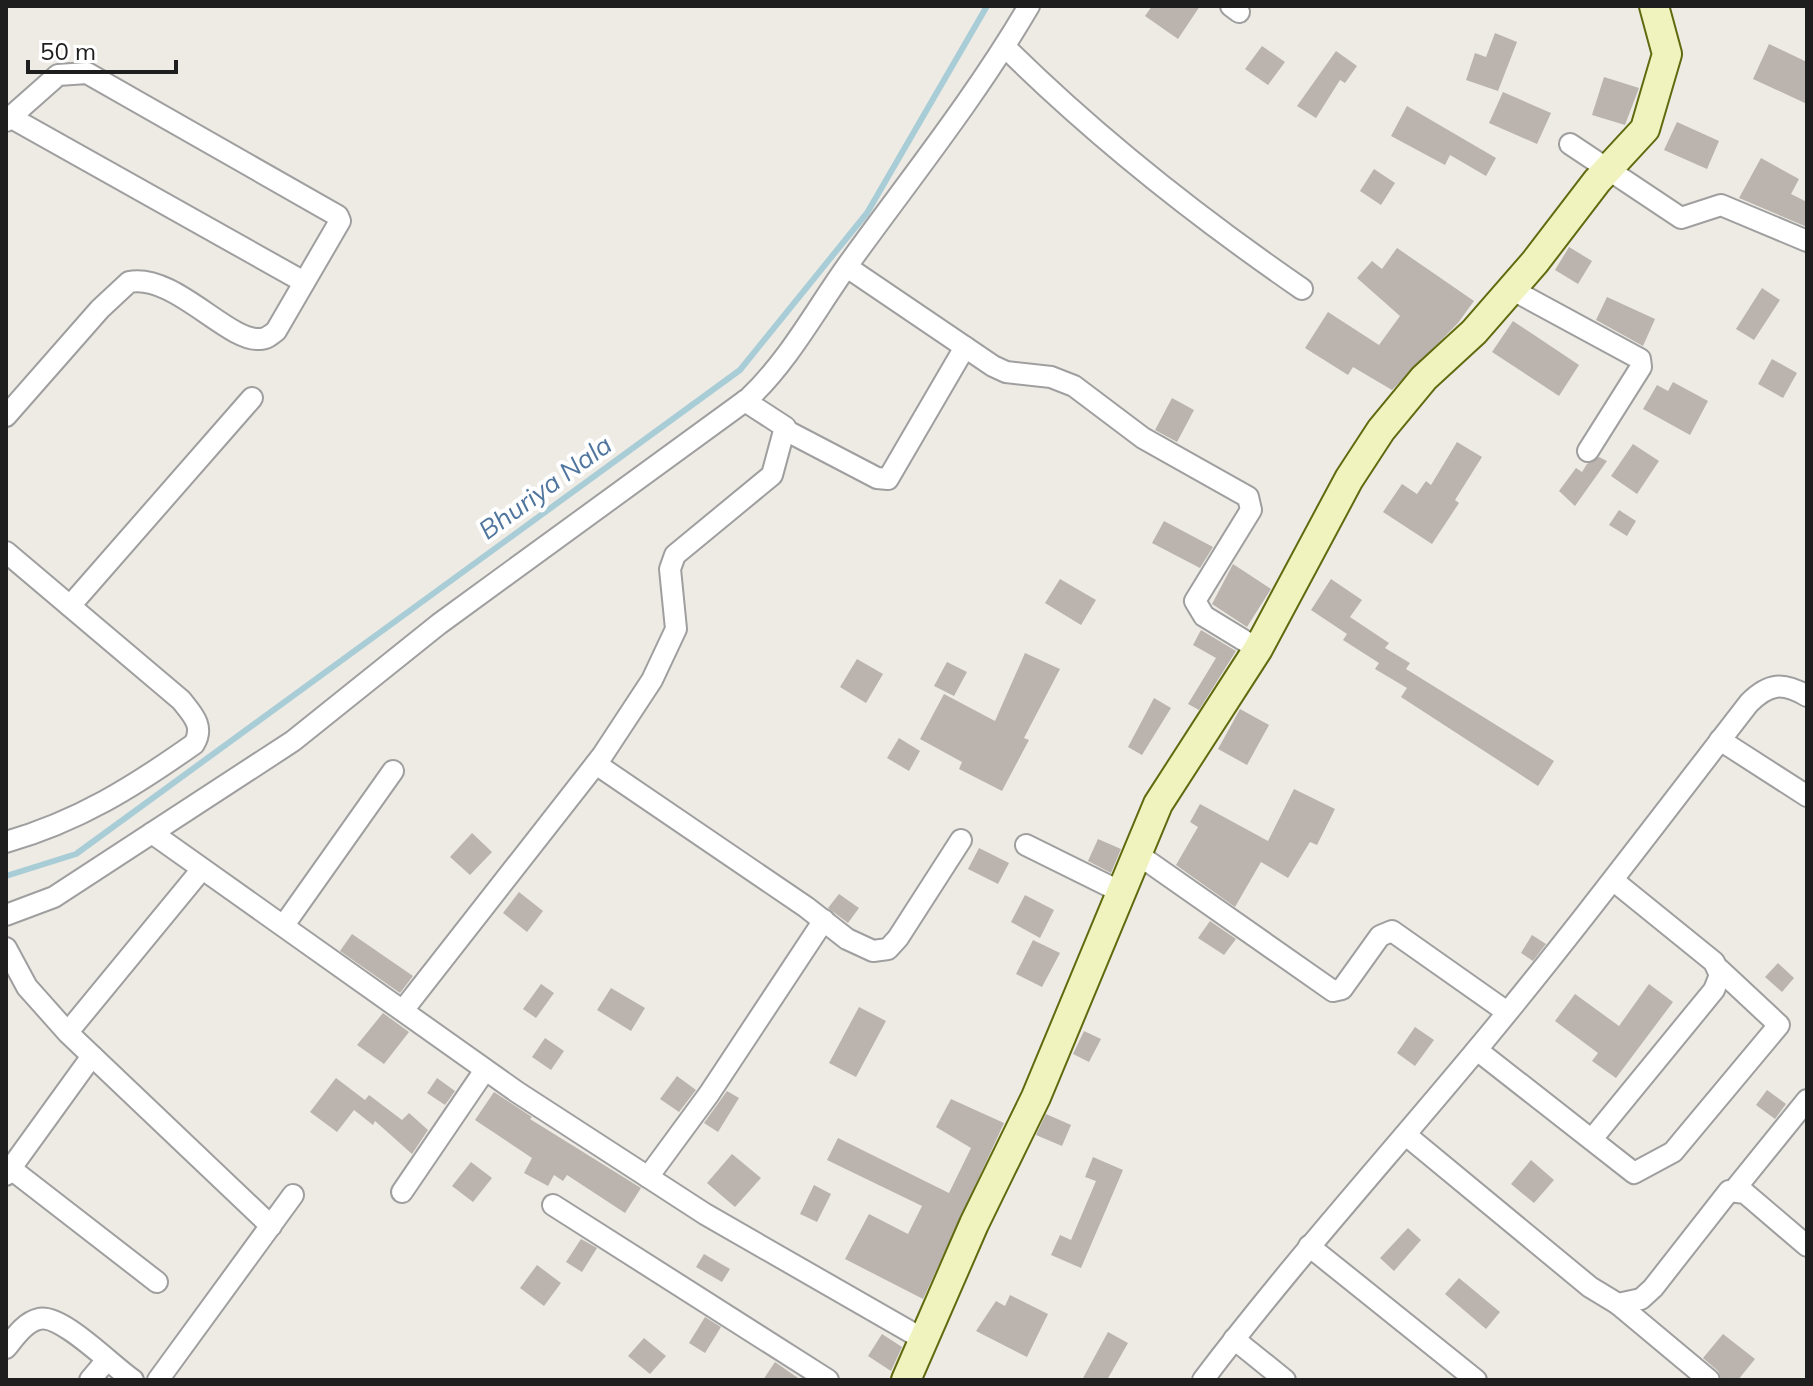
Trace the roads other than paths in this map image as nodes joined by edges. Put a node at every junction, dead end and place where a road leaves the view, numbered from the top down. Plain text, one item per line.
1 (1029, 6) edge
2 (1654, 6) edge
3 (1005, 47) junction
4 (8, 119) edge
5 (1570, 144) dead end
6 (1608, 170) junction
7 (1807, 241) edge
8 (847, 267) junction
9 (304, 282) junction
10 (1302, 289) dead end
11 (1511, 289) junction
12 (965, 347) junction
13 (252, 398) dead end
14 (745, 401) junction
15 (6, 416) edge
16 (787, 431) junction
17 (1588, 451) dead end
18 (6, 552) edge
19 (70, 606) junction
20 (1258, 649) junction
21 (1807, 696) edge
22 (1720, 740) junction
23 (596, 764) junction
24 (393, 771) dead end
25 (1807, 796) edge
26 (152, 833) junction
27 (961, 840) dead end
28 (6, 842) edge
29 (1026, 845) dead end
30 (1136, 853) junction
31 (202, 869) junction
32 (1614, 881) junction
33 (1121, 892) junction
34 (6, 915) edge
35 (824, 920) junction
36 (284, 925) junction
37 (6, 948) edge
38 (1719, 969) junction
39 (404, 1009) junction
40 (1507, 1012) junction
41 (68, 1032) junction
42 (1477, 1050) junction
43 (92, 1056) junction
44 (485, 1070) junction
45 (1807, 1100) edge
46 (1406, 1135) junction
47 (1592, 1139) junction
48 (7, 1169) edge
49 (648, 1177) junction
50 (1735, 1189) junction
51 (402, 1192) dead end
52 (293, 1195) dead end
53 (553, 1205) dead end
54 (271, 1226) junction
55 (1807, 1245) edge
56 (1309, 1246) junction
57 (157, 1282) dead end
58 (1618, 1304) junction
59 (921, 1338) junction
60 (1234, 1339) junction
61 (6, 1348) edge
62 (106, 1361) junction
63 (90, 1380) edge
64 (133, 1380) edge
65 (158, 1380) edge
66 (828, 1380) edge
67 (906, 1380) edge
68 (1203, 1380) edge
69 (1285, 1380) edge
70 (1476, 1380) edge
71 (1709, 1380) edge

1 - 3 street
2 - 6 street
3 - 8 street
3 - 10 street
4 - 9 street
4 - 9 street
5 - 6 street
6 - 7 street
6 - 11 street
8 - 12 street
8 - 14 street
9 - 15 street
11 - 17 street
11 - 20 street
12 - 16 street
12 - 20 street
13 - 19 street
14 - 16 street
14 - 26 street
16 - 23 street
18 - 19 street
19 - 28 street
20 - 30 street
21 - 22 street
22 - 25 street
22 - 32 street
23 - 35 street
23 - 39 street
24 - 36 street
26 - 31 street
26 - 34 street
27 - 35 street
29 - 33 street
30 - 33 street
30 - 40 street
31 - 36 street
31 - 41 street
32 - 38 street
32 - 40 street
33 - 59 street
35 - 49 street
36 - 39 street
37 - 41 street
38 - 47 street
38 - 47 street
39 - 44 street
40 - 42 street
41 - 43 street
42 - 46 street
42 - 47 street
43 - 48 street
43 - 54 street
44 - 49 street
44 - 51 street
45 - 50 street
46 - 56 street
46 - 58 street
48 - 57 street
49 - 59 street
50 - 55 street
50 - 58 street
52 - 54 street
53 - 66 street
54 - 65 street
56 - 60 street
56 - 70 street
58 - 71 street
59 - 67 street
60 - 68 street
60 - 69 street
61 - 62 street
62 - 63 street
62 - 64 street

